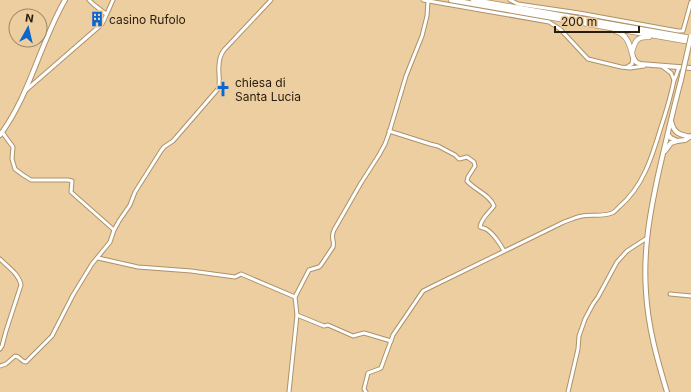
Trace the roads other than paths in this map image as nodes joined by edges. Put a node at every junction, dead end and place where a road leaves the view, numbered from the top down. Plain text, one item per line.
1 (65, 0) edge
2 (89, 0) edge
3 (113, 0) edge
4 (271, 0) edge
5 (422, 0) edge
6 (451, 0) edge
7 (473, 0) edge
8 (510, 0) edge
9 (428, 1) edge
10 (691, 2) edge
11 (106, 14) junction
12 (586, 23) junction
13 (691, 37) edge
14 (680, 40) junction
15 (691, 42) edge
16 (632, 52) junction
17 (633, 57) junction
18 (646, 65) junction
19 (661, 66) junction
20 (626, 67) junction
21 (679, 67) junction
22 (691, 68) edge
23 (674, 79) junction
24 (24, 92) junction
25 (671, 121) junction
26 (390, 131) junction
27 (676, 132) junction
28 (1, 134) edge
29 (668, 135) junction
30 (690, 136) edge
31 (677, 141) junction
32 (662, 157) junction
33 (114, 230) junction
34 (647, 238) junction
35 (504, 251) junction
36 (98, 258) junction
37 (0, 259) edge
38 (670, 294) dead end
39 (691, 296) edge
40 (295, 297) junction
41 (297, 315) junction
42 (391, 340) junction
43 (0, 349) edge
44 (0, 366) edge
45 (289, 392) edge
46 (366, 392) edge
47 (568, 392) edge
48 (667, 392) edge

1 - 24 main road
2 - 11 street
3 - 11 street
4 - 33 street
5 - 9 street
6 - 12 highway
7 - 13 highway
8 - 10 street
9 - 20 street
9 - 26 street
11 - 24 street
12 - 14 highway
12 - 16 highway
13 - 25 main road, bridge
14 - 15 highway
14 - 16 highway
16 - 17 highway
17 - 18 main road
17 - 20 street
18 - 19 main road
18 - 20 street
19 - 21 main road
19 - 23 street
21 - 22 main road
21 - 23 street
23 - 35 street
24 - 28 main road
25 - 27 main road
25 - 29 main road
26 - 35 street
26 - 40 street
27 - 29 main road
27 - 30 main road
28 - 33 street
29 - 31 main road
29 - 32 main road
30 - 31 main road
31 - 32 main road
32 - 34 main road
33 - 36 street
34 - 47 street
34 - 48 main road
35 - 42 street
36 - 40 street
36 - 44 street
37 - 43 street
38 - 39 street
40 - 41 street
41 - 42 street
41 - 45 street
42 - 46 street

